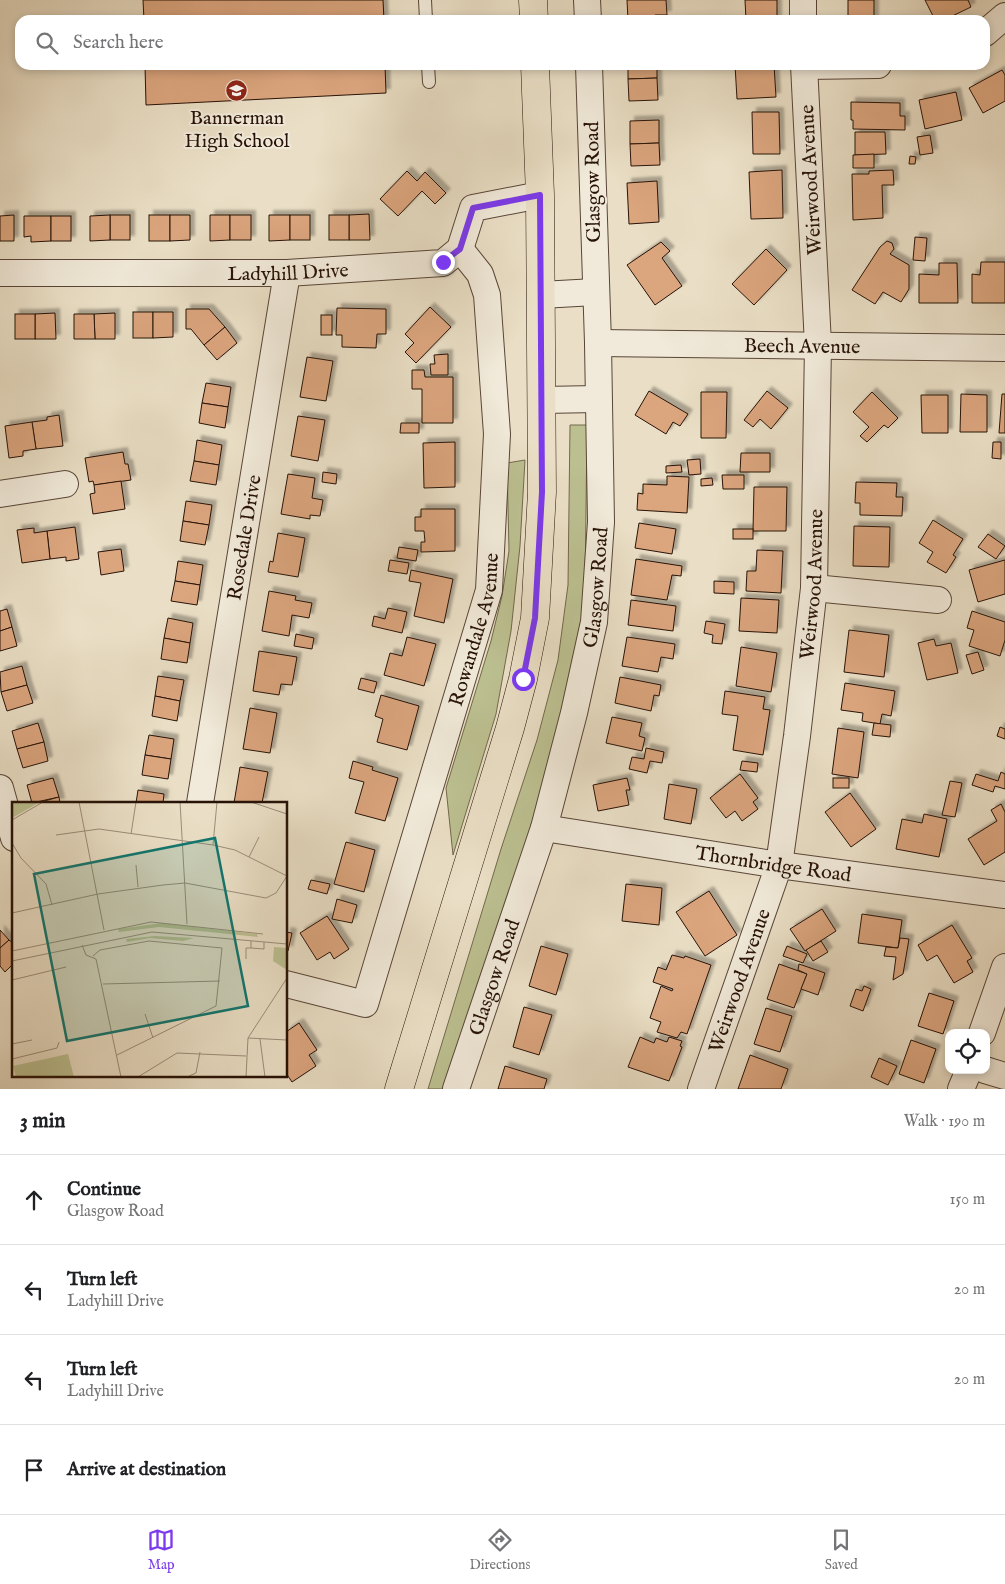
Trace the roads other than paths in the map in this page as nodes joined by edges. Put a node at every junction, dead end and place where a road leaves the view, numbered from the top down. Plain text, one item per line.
1 (425, 0) edge
2 (533, 0) edge
3 (587, 0) edge
4 (803, 0) edge
5 (426, 15) edge
6 (534, 15) edge
7 (588, 15) edge
8 (803, 15) edge
9 (1005, 16) edge
10 (990, 29) edge
11 (428, 70) edge
12 (535, 70) edge
13 (589, 70) edge
14 (804, 70) edge
15 (429, 82) dead end
16 (540, 195) junction
17 (460, 249) junction
18 (0, 273) edge
19 (287, 273) junction
20 (595, 292) junction
21 (541, 295) junction
22 (598, 343) junction
23 (818, 345) junction
24 (1005, 348) edge
25 (597, 399) junction
26 (542, 400) junction
27 (65, 484) dead end
28 (0, 494) edge
29 (814, 588) junction
30 (938, 600) dead end
31 (0, 788) edge
32 (200, 802) edge
33 (544, 828) junction
34 (12, 831) edge
35 (779, 865) junction
36 (1005, 895) edge
37 (1005, 967) edge
38 (288, 985) edge
39 (983, 1029) edge
40 (990, 1072) edge
41 (967, 1074) edge
42 (1005, 1076) edge
43 (400, 1089) edge
44 (456, 1089) edge
45 (701, 1089) edge
46 (961, 1089) edge

1 - 5 lane
2 - 6 main road
3 - 7 street
4 - 8 street
9 - 10 street
11 - 15 lane
12 - 16 main road
13 - 20 street, Glasgow Road
14 - 23 street, Weirwood Avenue
16 - 17 street
16 - 21 main road
17 - 19 street, Ladyhill Drive
17 - 38 street, Rowandale Avenue
18 - 19 street, Ladyhill Drive
19 - 32 street, Rosedale Drive
20 - 21 street
20 - 22 street, Glasgow Road
21 - 26 main road
22 - 23 street, Beech Avenue
22 - 25 street, Glasgow Road
23 - 24 street, Beech Avenue
23 - 29 street, Weirwood Avenue
25 - 26 street
25 - 33 street, Glasgow Road
26 - 43 main road
27 - 28 street
29 - 30 street
29 - 35 street, Weirwood Avenue
31 - 34 street
33 - 35 street, Thornbridge Road
33 - 44 street, Glasgow Road
35 - 36 street, Thornbridge Road
35 - 45 street, Weirwood Avenue
37 - 39 street
40 - 42 street
41 - 46 street

